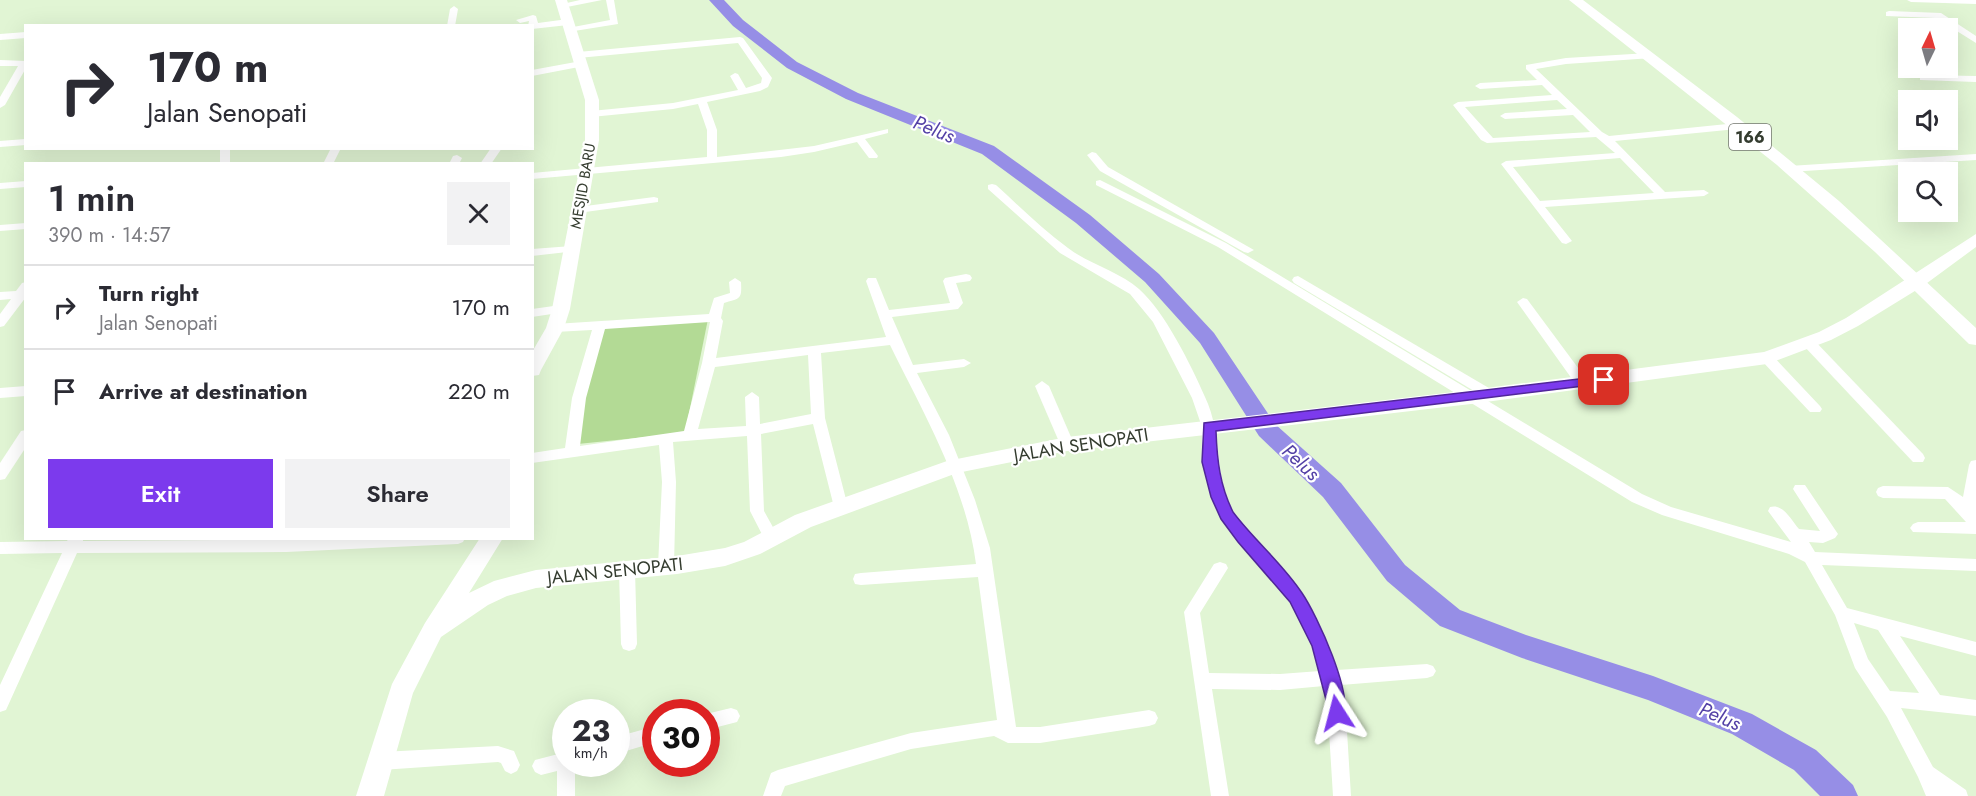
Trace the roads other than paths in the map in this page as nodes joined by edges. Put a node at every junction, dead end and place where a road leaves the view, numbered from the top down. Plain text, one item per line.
1 (598, 0) edge
2 (610, 0) edge
3 (1575, 0) edge
4 (1911, 0) edge
5 (1969, 1) edge
6 (561, 2) edge
7 (454, 9) dead end
8 (1890, 14) dead end
9 (1945, 18) edge
10 (520, 20) dead end
11 (1958, 23) edge
12 (451, 24) edge
13 (534, 24) edge
14 (1958, 24) edge
15 (534, 26) edge
16 (570, 26) junction
17 (1973, 28) edge
18 (24, 35) edge
19 (0, 38) edge
20 (1976, 40) edge
21 (1649, 56) junction
22 (579, 60) junction
23 (0, 63) edge
24 (534, 72) edge
25 (1534, 74) junction
26 (735, 76) dead end
27 (1472, 78) dead end
28 (1923, 78) dead end
29 (1961, 79) junction
30 (1976, 79) edge
31 (14, 82) junction
32 (1543, 82) junction
33 (0, 83) edge
34 (1480, 86) dead end
35 (1976, 89) edge
36 (743, 92) junction
37 (1558, 97) junction
38 (701, 100) junction
39 (0, 105) edge
40 (1574, 112) junction
41 (591, 114) junction
42 (1505, 116) dead end
43 (1737, 126) junction
44 (884, 130) dead end
45 (1602, 137) junction
46 (859, 138) junction
47 (24, 142) edge
48 (0, 144) edge
49 (1092, 155) dead end
50 (1623, 155) junction
51 (873, 156) dead end
52 (1976, 157) edge
53 (712, 160) junction
54 (1790, 169) junction
55 (588, 171) junction
56 (534, 176) edge
57 (1100, 183) dead end
58 (24, 184) edge
59 (0, 186) edge
60 (992, 187) dead end
61 (1704, 193) dead end
62 (1663, 195) junction
63 (654, 200) dead end
64 (1537, 204) junction
65 (578, 210) junction
66 (24, 226) edge
67 (0, 228) edge
68 (1976, 239) edge
69 (1566, 242) dead end
70 (572, 249) junction
71 (534, 253) edge
72 (966, 278) dead end
73 (872, 281) dead end
74 (735, 282) dead end
75 (1917, 282) junction
76 (23, 292) edge
77 (0, 296) edge
78 (1523, 302) dead end
79 (561, 309) junction
80 (534, 313) edge
81 (885, 314) junction
82 (715, 318) junction
83 (0, 323) edge
84 (600, 325) junction
85 (555, 328) junction
86 (1973, 334) edge
87 (894, 340) junction
88 (1808, 342) junction
89 (814, 351) junction
90 (1767, 358) junction
91 (709, 363) junction
92 (964, 363) dead end
93 (534, 366) edge
94 (909, 370) junction
95 (1582, 383) junction
96 (1042, 386) dead end
97 (24, 391) edge
98 (0, 393) edge
99 (1479, 396) junction
100 (752, 398) dead end
101 (1815, 409) dead end
102 (818, 418) junction
103 (1197, 428) junction
104 (755, 430) junction
105 (690, 435) junction
106 (24, 438) edge
107 (666, 438) junction
108 (1067, 444) junction
109 (572, 451) junction
110 (534, 458) edge
111 (1918, 458) dead end
112 (1976, 465) edge
113 (954, 466) junction
114 (0, 475) edge
115 (1800, 489) dead end
116 (1884, 492) dead end
117 (841, 507) junction
118 (1775, 511) dead end
119 (1973, 522) edge
120 (1918, 528) dead end
121 (771, 538) junction
122 (438, 540) edge
123 (491, 540) edge
124 (74, 542) edge
125 (1802, 545) junction
126 (0, 548) edge
127 (1976, 565) edge
128 (474, 566) junction
129 (666, 566) junction
130 (1220, 568) dead end
131 (627, 570) junction
132 (984, 570) junction
133 (861, 579) dead end
134 (502, 588) junction
135 (1842, 613) junction
136 (1883, 624) junction
137 (433, 630) junction
138 (628, 644) dead end
139 (1976, 649) edge
140 (1428, 671) dead end
141 (1332, 679) junction
142 (1204, 681) junction
143 (2, 694) edge
144 (1885, 699) junction
145 (1935, 702) junction
146 (1976, 708) edge
147 (731, 716) dead end
148 (1149, 718) dead end
149 (720, 719) edge
150 (1008, 735) junction
151 (381, 761) junction
152 (552, 764) edge
153 (511, 765) dead end
154 (541, 766) dead end
155 (1926, 773) junction
156 (566, 777) edge
157 (370, 796) edge
158 (566, 796) edge
159 (772, 796) edge
160 (1220, 796) edge
161 (1342, 796) edge
162 (1935, 796) edge
163 (1959, 796) edge

1 - 6 street
2 - 16 street
3 - 21 main road, 166
4 - 5 street
6 - 16 main road, MESJID BARU
7 - 12 street
8 - 9 street
10 - 13 street
11 - 17 street
14 - 20 street
15 - 16 street
16 - 22 main road, MESJID BARU
18 - 19 street
21 - 25 street
21 - 43 main road, 166
22 - 24 street
22 - 36 street
22 - 41 main road, MESJID BARU
23 - 31 street
25 - 27 street
25 - 32 street
26 - 36 street
28 - 29 street
29 - 30 street
29 - 35 street
31 - 33 street
31 - 39 street
32 - 34 street
32 - 37 street
36 - 38 street
37 - 40 street
37 - 45 street
38 - 41 street
38 - 53 street
40 - 42 street
40 - 45 street
41 - 55 main road, MESJID BARU
43 - 45 street
43 - 54 main road, 166
44 - 46 street
45 - 50 street
46 - 51 street
46 - 53 street
47 - 48 street
49 - 99 street
50 - 62 street
50 - 64 street
52 - 54 street
53 - 55 street
54 - 75 main road, 166
55 - 56 street
55 - 65 main road, MESJID BARU
57 - 99 street
58 - 59 street
60 - 103 street
61 - 62 street
62 - 64 street
63 - 65 street
64 - 69 street
65 - 70 main road, MESJID BARU
66 - 67 street
68 - 75 main road, JALAN SENOPATI
70 - 71 street
70 - 79 main road, MESJID BARU
72 - 81 street
73 - 81 street
74 - 82 street
75 - 86 main road, 166
75 - 88 main road, JALAN SENOPATI
76 - 77 street
76 - 83 street
78 - 95 street
79 - 80 street
79 - 85 main road, MESJID BARU
81 - 87 street
82 - 84 street
82 - 91 street
84 - 85 street
84 - 109 street
85 - 93 main road, MESJID BARU
87 - 89 street
87 - 94 street
88 - 90 main road, JALAN SENOPATI
88 - 111 street
89 - 91 street
89 - 102 street
90 - 95 main road, JALAN SENOPATI
90 - 101 street
91 - 105 street
92 - 94 street
94 - 113 street
95 - 99 main road, JALAN SENOPATI
96 - 108 street
97 - 98 street
99 - 103 main road, JALAN SENOPATI
99 - 125 street
100 - 104 street
102 - 104 street
102 - 117 street
103 - 108 main road, JALAN SENOPATI
103 - 141 street
104 - 105 street
104 - 121 street
105 - 107 street
106 - 114 street
107 - 109 street
107 - 129 street
108 - 113 main road, JALAN SENOPATI
109 - 110 street
112 - 119 street
113 - 117 main road, JALAN SENOPATI
113 - 132 street
115 - 125 street
116 - 119 street
117 - 121 main road, JALAN SENOPATI
118 - 125 street
119 - 120 street
121 - 129 main road, JALAN SENOPATI
122 - 124 street
123 - 128 main road
124 - 126 street
124 - 143 street
125 - 127 street
125 - 135 street
128 - 134 main road
128 - 137 main road
129 - 131 main road, JALAN SENOPATI
130 - 142 street
131 - 134 main road, JALAN SENOPATI
131 - 138 street
132 - 133 street
132 - 150 street
134 - 137 main road, JALAN SENOPATI
135 - 136 street
135 - 144 street
136 - 139 street
136 - 145 street
137 - 151 main road, JALAN SENOPATI
140 - 141 street
141 - 142 street
141 - 161 street
142 - 160 street
144 - 145 street
144 - 155 street
145 - 146 street
147 - 149 street
148 - 150 street
150 - 159 street
151 - 153 street
151 - 157 main road, JALAN SENOPATI
152 - 154 street
155 - 162 street
155 - 163 street
156 - 158 street

